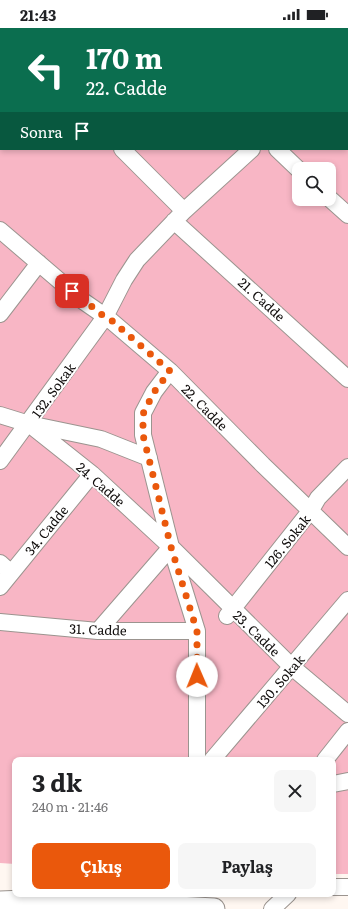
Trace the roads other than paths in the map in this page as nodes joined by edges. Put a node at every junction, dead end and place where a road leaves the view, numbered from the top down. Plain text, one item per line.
1 (123, 150) edge
2 (251, 150) edge
3 (278, 150) edge
4 (292, 163) edge
5 (336, 204) edge
6 (348, 215) edge
7 (179, 216) junction
8 (0, 230) edge
9 (38, 263) junction
10 (0, 314) edge
11 (105, 317) junction
12 (170, 371) junction
13 (348, 379) edge
14 (0, 415) edge
15 (29, 424) junction
16 (149, 458) junction
17 (0, 462) edge
18 (348, 467) edge
19 (92, 474) junction
20 (311, 510) junction
21 (348, 546) edge
22 (171, 547) junction
23 (5, 568) edge
24 (0, 587) edge
25 (348, 600) edge
26 (229, 612) junction
27 (0, 622) edge
28 (98, 631) junction
29 (197, 631) junction
30 (292, 667) junction
31 (348, 714) edge
32 (348, 731) edge
33 (198, 757) edge
34 (215, 757) edge
35 (327, 757) edge
36 (348, 781) edge
37 (336, 783) edge
38 (336, 887) edge
39 (348, 887) edge
40 (285, 897) edge
41 (0, 902) edge
42 (203, 904) edge
43 (70, 905) edge
44 (105, 906) edge
45 (272, 909) edge

1 - 7 street, 21. Cadde
2 - 7 street, 132. Sokak
3 - 4 street
5 - 6 street
7 - 11 street, 132. Sokak
7 - 13 street, 21. Cadde
8 - 9 street, 22. Cadde
9 - 10 street
9 - 11 street, 22. Cadde
11 - 12 street, 22. Cadde
11 - 15 street, 132. Sokak
12 - 16 street
12 - 20 street, 22. Cadde
14 - 15 street
15 - 16 street
15 - 17 street, 132. Sokak
15 - 19 street, 24. Cadde
16 - 22 street
18 - 20 street, 126. Sokak
19 - 22 street, 24. Cadde
19 - 23 street, 34. Cadde
20 - 21 street, 22. Cadde
20 - 26 street, 126. Sokak
22 - 26 street, 23. Cadde
22 - 28 street
22 - 29 street
23 - 24 street, 34. Cadde
25 - 30 street, 130. Sokak
26 - 30 street, 23. Cadde
27 - 28 street, 31. Cadde
28 - 29 street, 31. Cadde
29 - 33 street
30 - 31 street, 23. Cadde
30 - 34 street, 130. Sokak
32 - 35 street
36 - 37 street
38 - 39 street
40 - 45 street
41 - 43 main road
42 - 44 main road
43 - 44 main road

